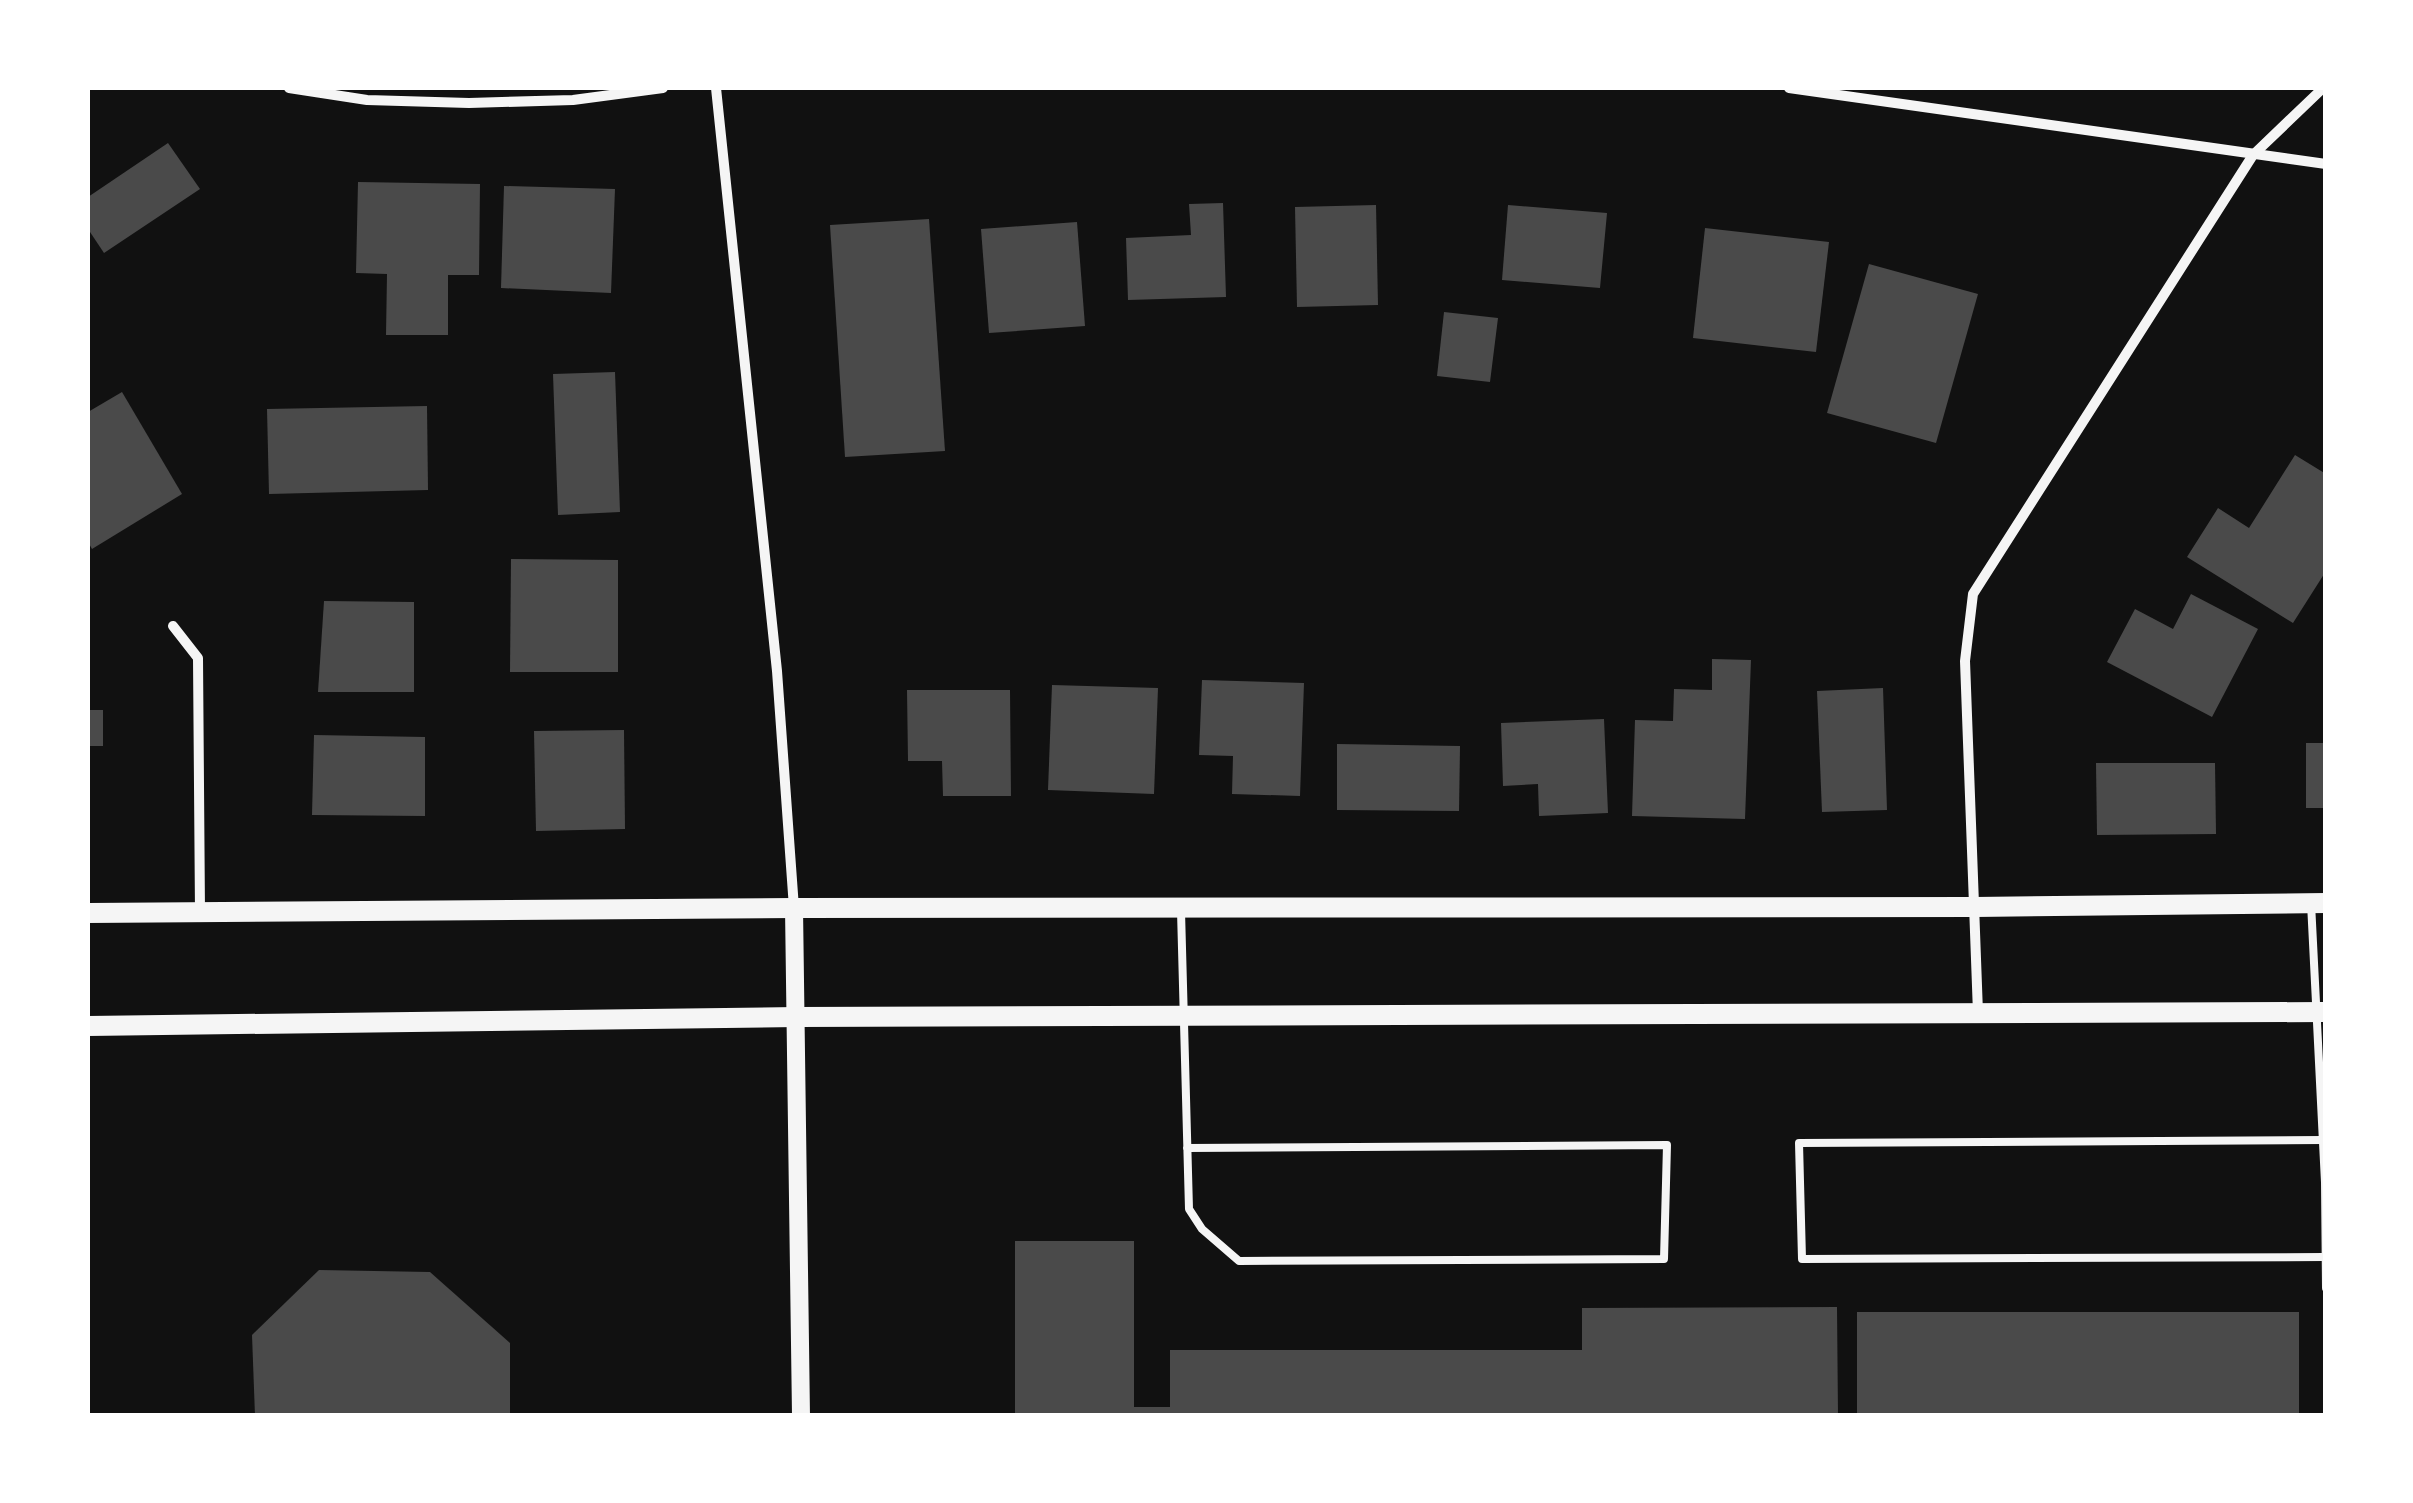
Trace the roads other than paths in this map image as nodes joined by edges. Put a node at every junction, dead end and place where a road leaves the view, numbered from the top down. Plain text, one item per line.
1 (289, 88) edge
2 (663, 88) edge
3 (716, 88) edge
4 (1788, 88) edge
5 (2323, 88) edge
6 (2253, 155) junction
7 (2326, 164) edge
8 (173, 626) dead end
9 (2318, 903) edge
10 (1974, 907) junction
11 (794, 908) junction
12 (1180, 908) junction
13 (200, 912) junction
14 (88, 913) edge
15 (2321, 1012) edge
16 (1978, 1013) junction
17 (797, 1017) junction
18 (1182, 1017) junction
19 (88, 1026) edge
20 (2323, 1140) junction
21 (1187, 1148) junction
22 (2325, 1182) edge
23 (2324, 1256) edge
24 (2326, 1288) edge
25 (802, 1416) edge

1 - 2 street
3 - 11 street
4 - 6 street
5 - 6 street
6 - 7 street
6 - 10 street
8 - 13 street
9 - 10 main road
9 - 15 lane
10 - 12 main road
10 - 16 street
11 - 12 main road
11 - 13 main road
11 - 17 street
12 - 18 lane
13 - 14 main road
15 - 16 main road
15 - 20 lane
16 - 18 main road
17 - 18 main road
17 - 19 main road
17 - 25 street
18 - 21 lane
20 - 22 lane
20 - 23 lane
21 - 21 lane
22 - 23 lane
23 - 24 lane

